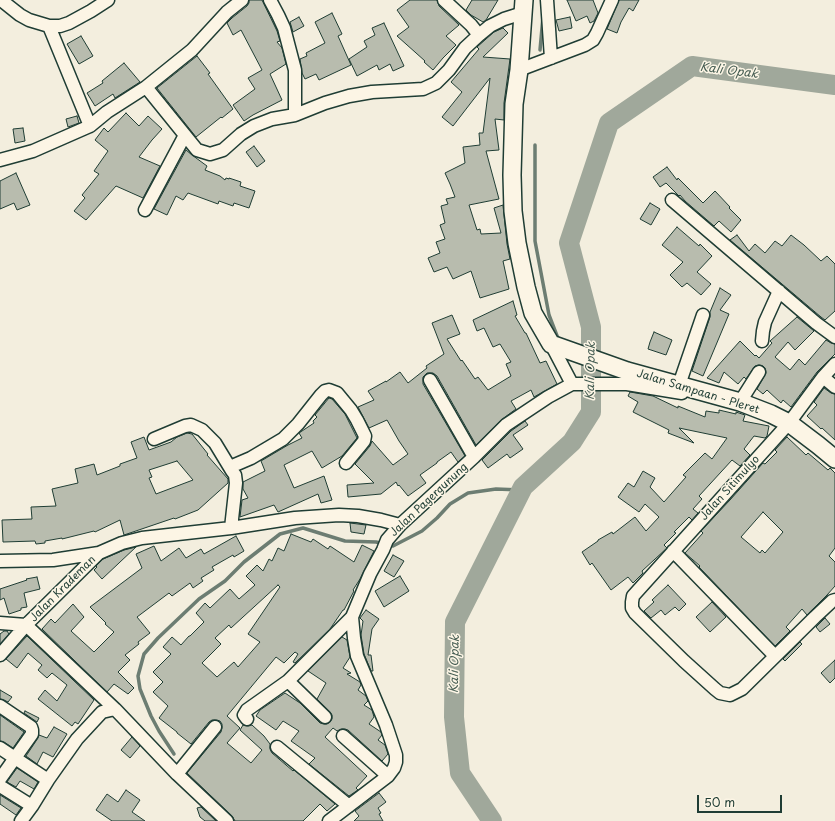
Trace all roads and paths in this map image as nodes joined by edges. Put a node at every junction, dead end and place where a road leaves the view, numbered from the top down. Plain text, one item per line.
1 (1, 0) edge
2 (108, 0) edge
3 (242, 0) edge
4 (270, 0) edge
5 (444, 0) edge
6 (547, 0) edge
7 (612, 0) edge
8 (523, 7) edge
9 (48, 26) junction
10 (478, 35) junction
11 (551, 58) junction
12 (518, 70) junction
13 (146, 87) junction
14 (295, 115) junction
15 (90, 126) junction
16 (185, 135) junction
17 (0, 160) edge
18 (672, 200) dead end
19 (146, 210) dead end
20 (779, 291) junction
21 (703, 315) dead end
22 (835, 337) edge
23 (762, 341) dead end
24 (558, 347) junction
25 (835, 364) edge
26 (759, 372) dead end
27 (823, 377) junction
28 (627, 378) junction
29 (430, 380) dead end
30 (577, 384) junction
31 (679, 386) junction
32 (835, 386) edge
33 (723, 398) junction
34 (740, 402) junction
35 (789, 423) junction
36 (154, 439) dead end
37 (474, 457) junction
38 (835, 459) edge
39 (346, 463) dead end
40 (230, 467) junction
41 (400, 525) junction
42 (231, 528) junction
43 (673, 551) junction
44 (99, 553) junction
45 (0, 561) edge
46 (835, 600) edge
47 (352, 617) junction
48 (0, 623) edge
49 (26, 625) junction
50 (0, 655) edge
51 (775, 656) junction
52 (288, 681) junction
53 (0, 706) edge
54 (115, 710) junction
55 (325, 717) dead end
56 (247, 720) dead end
57 (215, 727) dead end
58 (343, 736) dead end
59 (277, 747) dead end
60 (0, 748) edge
61 (15, 758) junction
62 (177, 774) junction
63 (388, 776) junction
64 (0, 780) edge
65 (48, 780) junction
66 (0, 786) edge
67 (32, 806) junction
68 (349, 806) junction
69 (21, 821) edge
70 (228, 821) edge
71 (329, 821) edge

1 - 9 street
2 - 9 street
3 - 13 street
4 - 14 street
5 - 10 street
6 - 11 street
7 - 11 street
8 - 10 street
8 - 12 main road
9 - 15 street
10 - 14 street
11 - 12 street
12 - 24 main road
13 - 15 street
13 - 16 street
14 - 16 street
15 - 17 street
16 - 19 street
18 - 20 street
20 - 22 street
20 - 23 street
21 - 31 street
24 - 28 main road, Jalan Sampaan - Pleret
24 - 30 street
25 - 27 street, Jalan Sitimulyo
26 - 34 street
27 - 32 street
27 - 35 street, Jalan Sitimulyo
28 - 30 street, Jalan Pagergunung
28 - 31 main road, Jalan Sampaan - Pleret
28 - 33 street, Jalan Pagergunung
29 - 37 street
30 - 37 street, Jalan Pagergunung
31 - 33 main road, Jalan Sampaan - Pleret
33 - 34 main road, Jalan Sampaan - Pleret
34 - 35 main road, Jalan Sampaan - Pleret
35 - 38 main road, Jalan Sampaan - Pleret
35 - 43 street, Jalan Sitimulyo
36 - 40 street
37 - 41 street, Jalan Pagergunung
39 - 40 street
40 - 42 street
41 - 42 street, Jalan Krademan
41 - 47 street, Jalan Pagergunung
42 - 44 street, Jalan Krademan
43 - 51 street
43 - 51 street, Jalan Sitimulyo
44 - 45 street
44 - 49 street, Jalan Krademan
46 - 51 street
47 - 52 street
47 - 63 street, Jalan Pagergunung
48 - 49 street
49 - 50 street
49 - 54 street, Jalan Krademan
52 - 55 street
52 - 56 street
53 - 61 street
54 - 62 street, Jalan Krademan
54 - 65 street
57 - 62 street
58 - 63 street
59 - 68 street
60 - 61 street
61 - 64 street
61 - 65 street
62 - 70 street, Jalan Krademan
63 - 68 street, Jalan Pagergunung
65 - 67 street
66 - 67 street
67 - 69 street
68 - 71 street, Jalan Pagergunung

